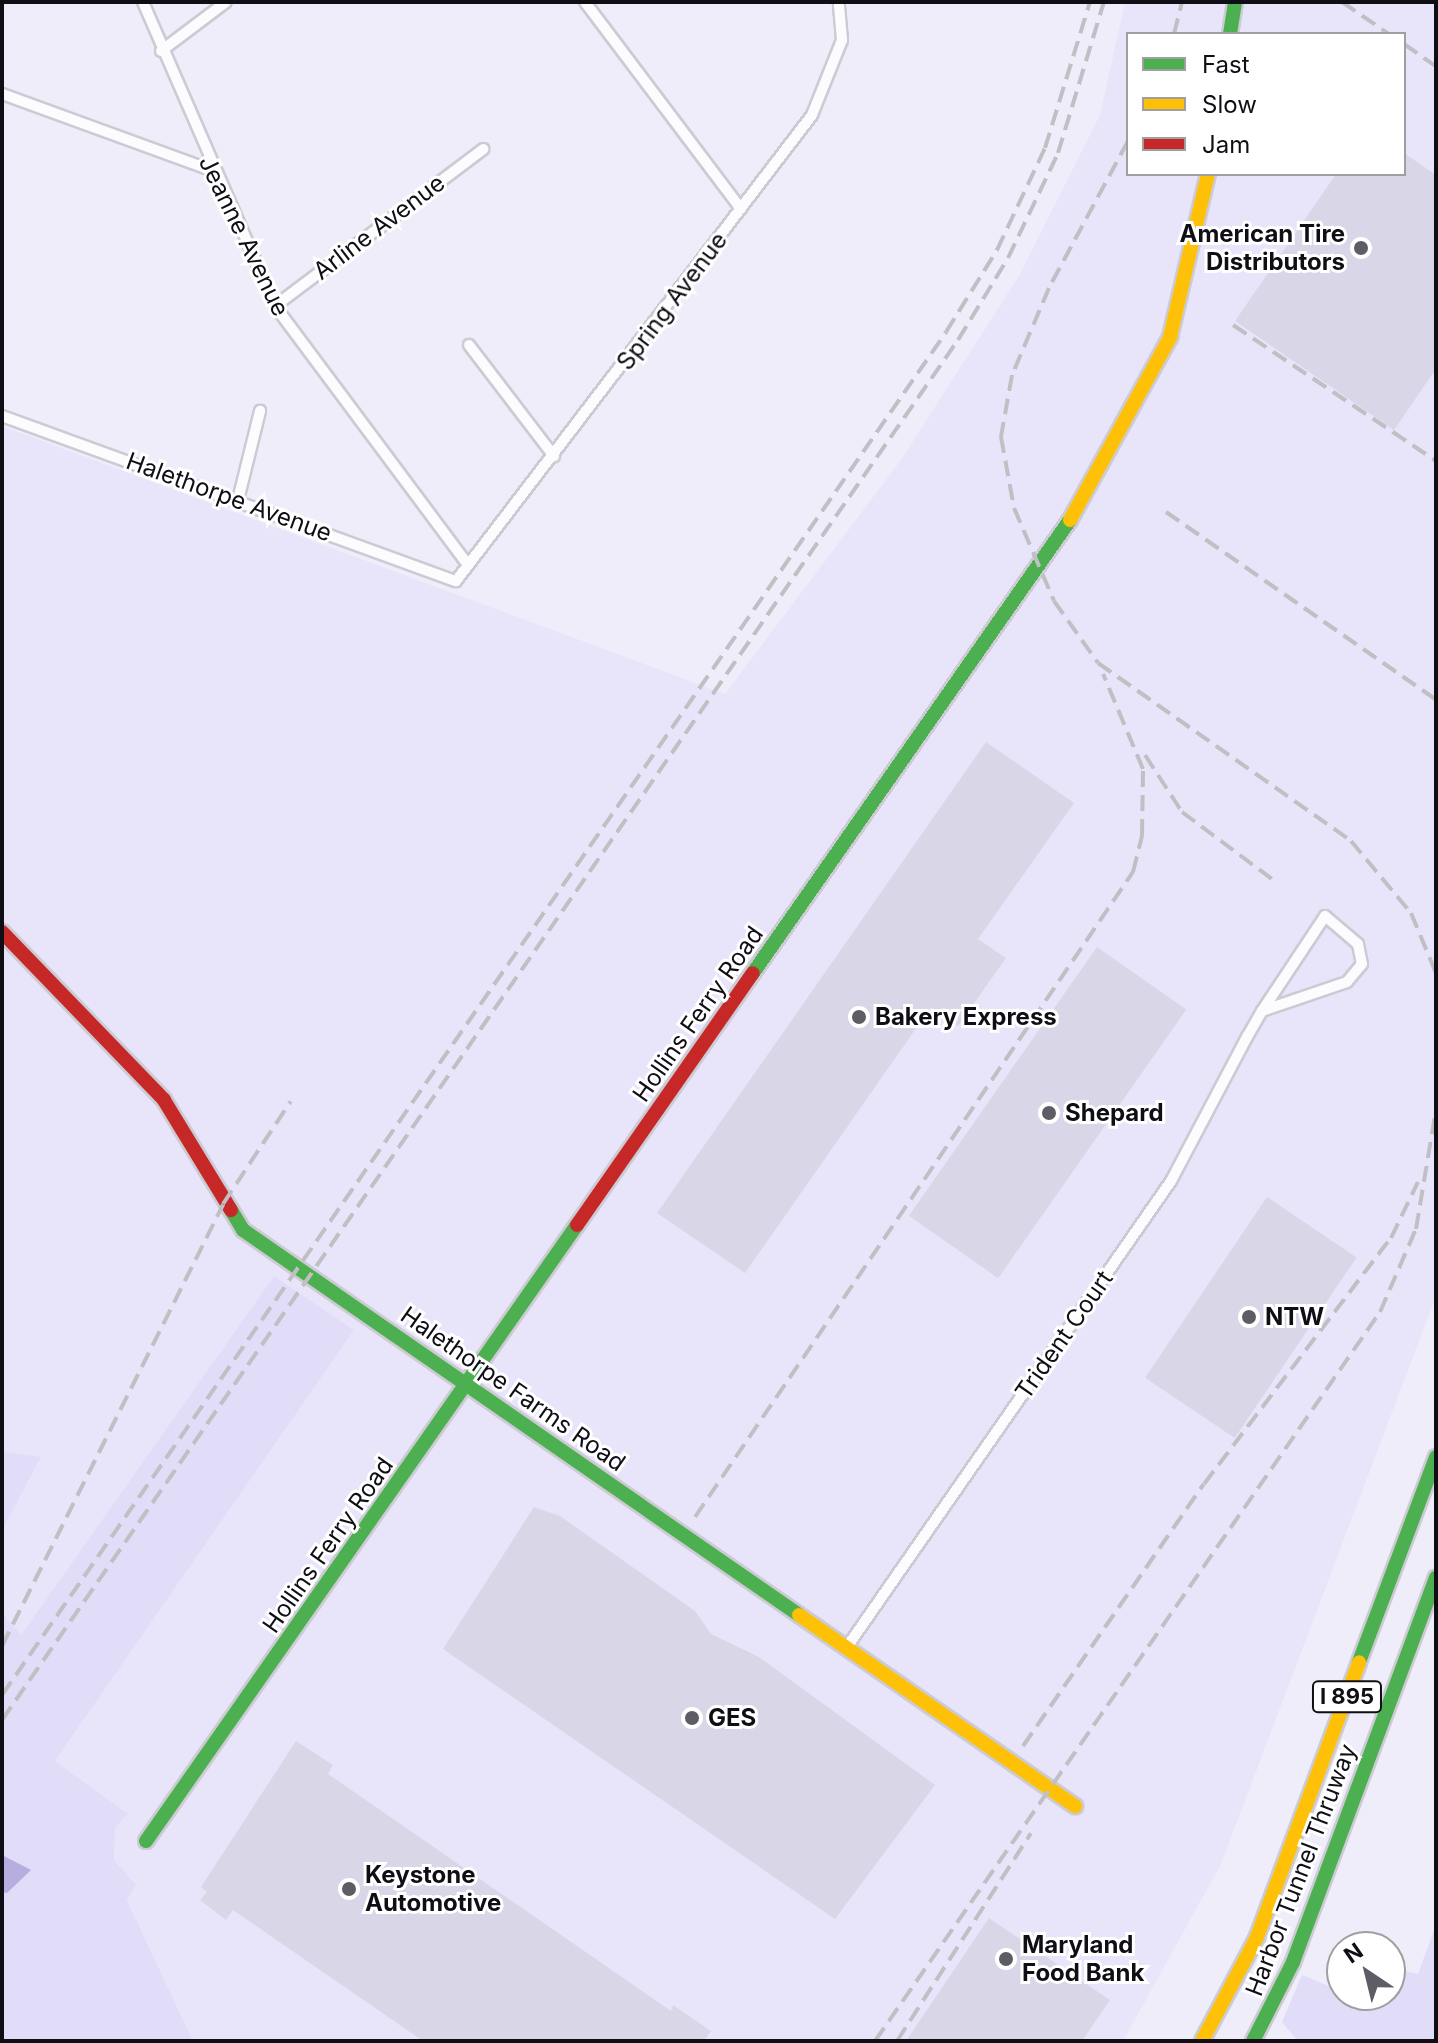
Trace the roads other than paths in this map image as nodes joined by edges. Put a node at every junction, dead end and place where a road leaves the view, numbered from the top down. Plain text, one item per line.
1 (143, 2) edge
2 (226, 2) edge
3 (585, 2) edge
4 (839, 2) edge
5 (1235, 2) edge
6 (1230, 32) edge
7 (161, 51) junction
8 (2, 94) edge
9 (483, 149) dead end
10 (211, 170) junction
11 (1208, 176) edge
12 (741, 209) junction
13 (275, 306) junction
14 (469, 345) dead end
15 (260, 411) dead end
16 (2, 416) edge
17 (554, 456) junction
18 (238, 500) junction
19 (468, 565) junction
20 (456, 581) joint
21 (2, 932) edge
22 (1262, 1011) junction
23 (467, 1384) junction
24 (1436, 1457) edge
25 (1436, 1578) edge
26 (847, 1647) junction
27 (1075, 1806) dead end
28 (146, 1841) dead end
29 (1202, 2041) edge
30 (1253, 2041) edge

1 - 7 street, Jeanne Avenue
2 - 7 street
3 - 12 street
4 - 12 street, Spring Avenue
5 - 6 main road
7 - 10 street, Jeanne Avenue
8 - 10 street
9 - 13 street, Arline Avenue
10 - 13 street, Jeanne Avenue
11 - 23 main road, Hollins Ferry Road
12 - 17 street, Spring Avenue
13 - 19 street, Jeanne Avenue
14 - 17 street
15 - 18 street
16 - 18 street, Halethorpe Avenue
17 - 19 street, Spring Avenue
18 - 20 street, Halethorpe Avenue
19 - 20 street, Spring Avenue
21 - 23 main road, Halethorpe Farms Road
22 - 22 street, Trident Court
22 - 26 street, Trident Court
23 - 26 main road, Halethorpe Farms Road
23 - 28 main road, Hollins Ferry Road
24 - 29 main road, Harbor Tunnel Thruway / I 895
25 - 30 main road, Harbor Tunnel Thruway / I 895
26 - 27 main road, Halethorpe Farms Road

